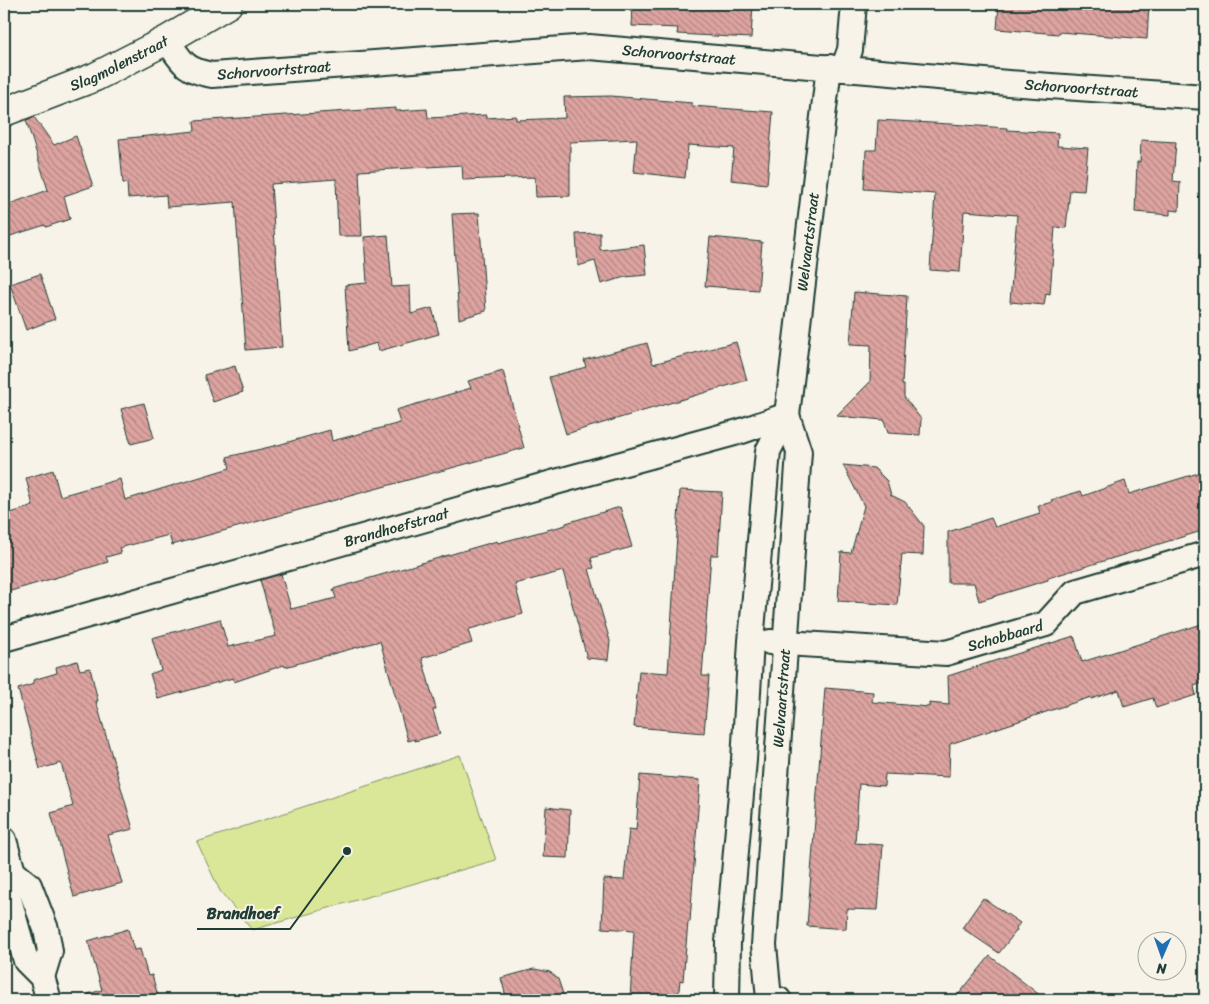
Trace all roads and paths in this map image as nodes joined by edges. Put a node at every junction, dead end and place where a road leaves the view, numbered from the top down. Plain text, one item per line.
1 (228, 4) edge
2 (854, 4) edge
3 (167, 40) junction
4 (836, 68) junction
5 (1205, 97) edge
6 (4, 112) edge
7 (787, 415) junction
8 (1205, 554) edge
9 (4, 639) edge
10 (751, 641) junction
11 (785, 643) junction
12 (4, 840) edge
13 (728, 942) junction
14 (764, 945) junction
15 (49, 1000) edge
16 (726, 1000) edge
17 (772, 1000) edge

1 - 3 street, Slagmolenstraat
2 - 4 street, Welvaartstraat
3 - 4 street, Schorvoortstraat
3 - 6 street, Slagmolenstraat
4 - 5 street, Schorvoortstraat
4 - 7 street, Welvaartstraat
7 - 9 street, Brandhoefstraat
7 - 10 street, Welvaartstraat
7 - 11 street, Welvaartstraat
8 - 11 street, Schobbaard
10 - 11 street, Schobbaard
10 - 13 street, Welvaartstraat
11 - 14 street, Welvaartstraat
12 - 15 street
13 - 14 street
13 - 16 street, Welvaartstraat
14 - 17 street, Welvaartstraat

